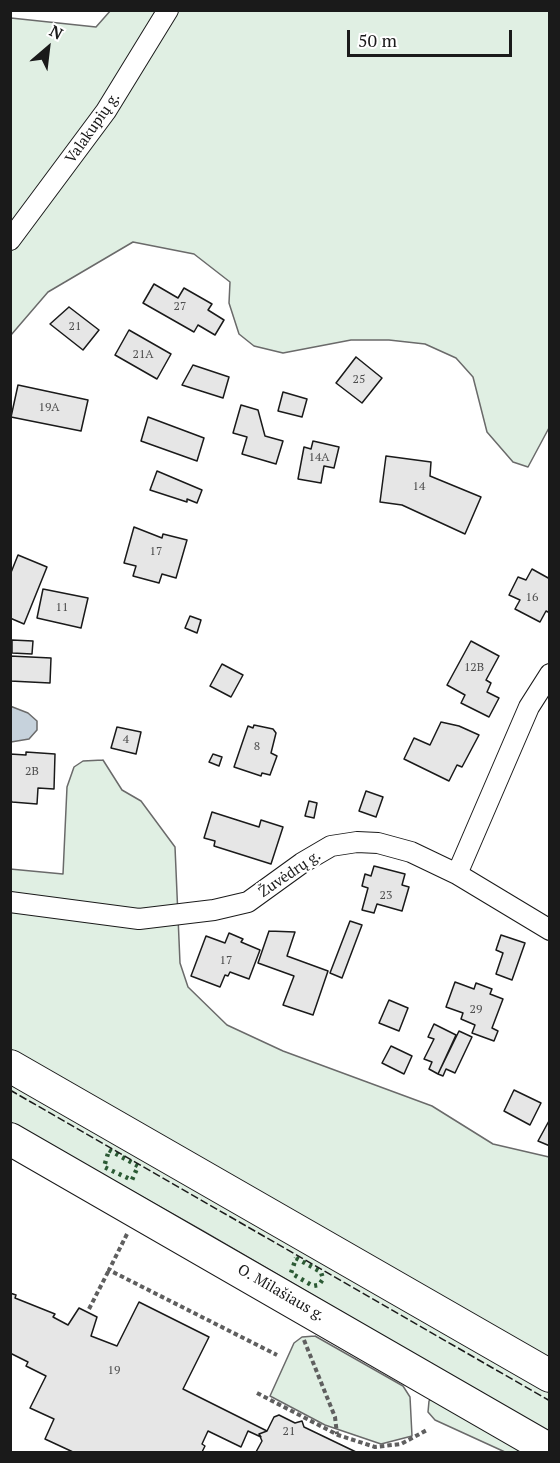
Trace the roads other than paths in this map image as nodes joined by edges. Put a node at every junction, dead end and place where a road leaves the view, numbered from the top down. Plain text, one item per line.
1 (168, 10) edge
2 (10, 240) edge
3 (549, 674) edge
4 (457, 874) junction
5 (10, 902) edge
6 (549, 930) edge
7 (10, 1066) edge
8 (10, 1139) edge
9 (549, 1376) edge
10 (549, 1449) edge

1 - 2 street, Valakupių g.
3 - 4 street
4 - 5 street, Žuvėdrų g.
4 - 6 street, Žuvėdrų g.
7 - 9 main road
8 - 10 main road, O. Milašiaus g.

